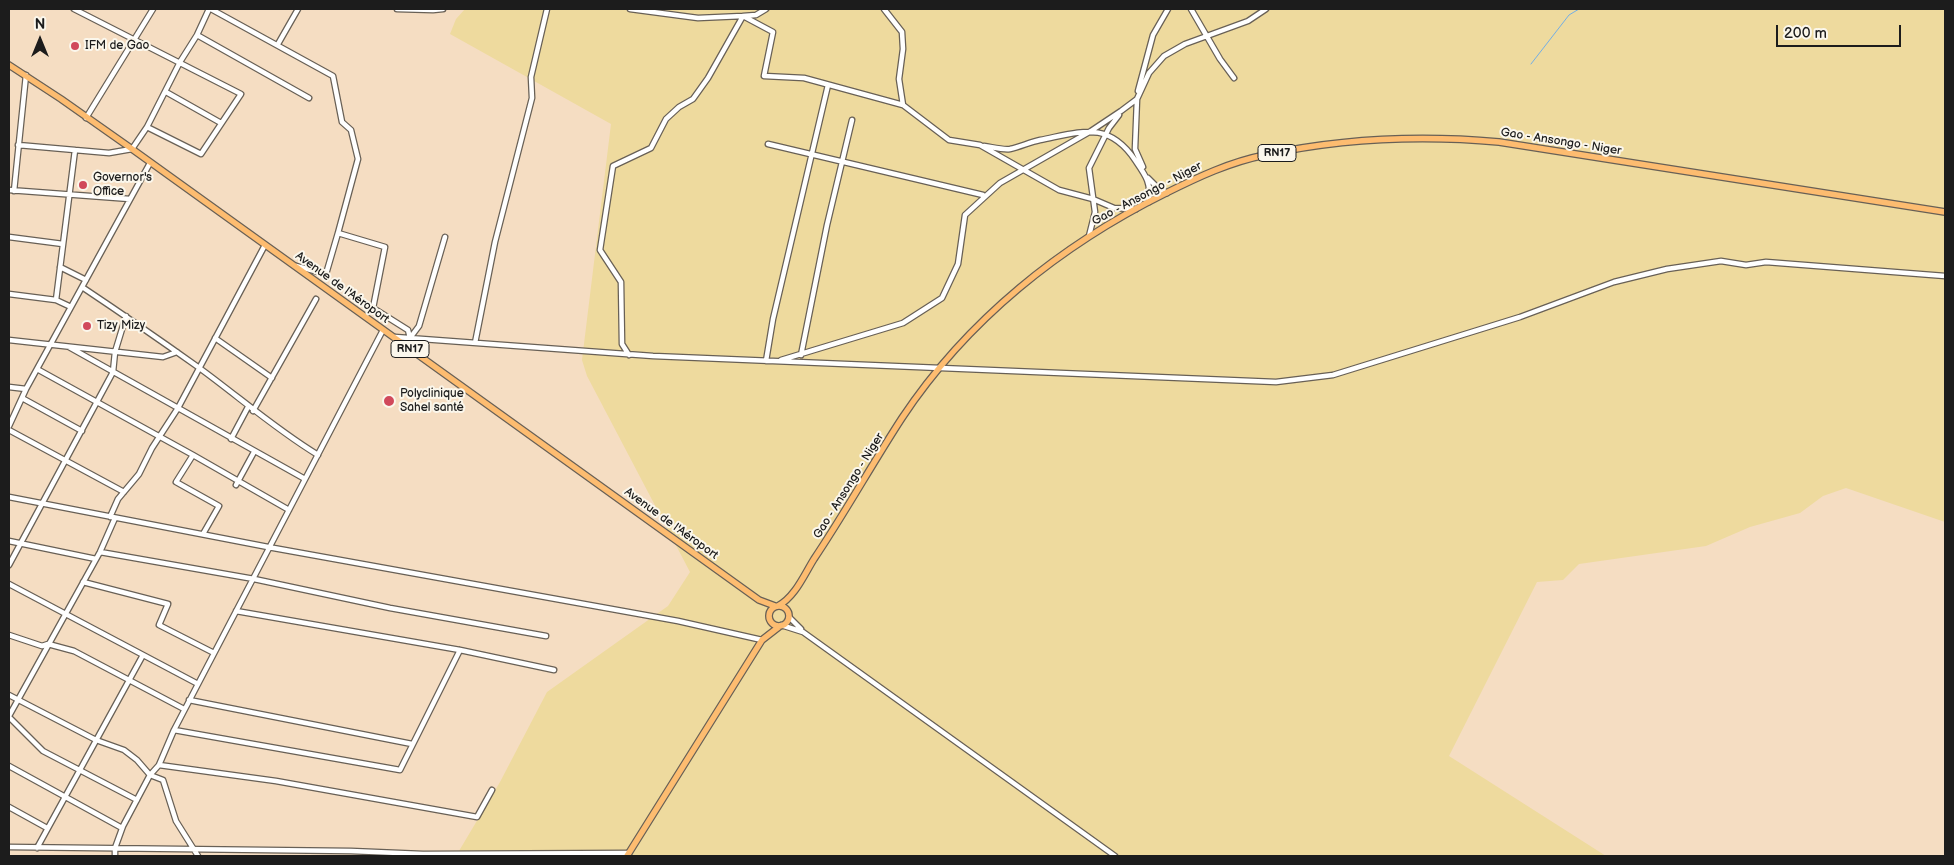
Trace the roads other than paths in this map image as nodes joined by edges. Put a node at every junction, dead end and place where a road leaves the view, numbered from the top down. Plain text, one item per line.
1 (74, 9) edge
2 (153, 9) edge
3 (208, 9) edge
4 (298, 9) edge
5 (397, 9) edge
6 (443, 9) edge
7 (547, 9) edge
8 (630, 9) edge
9 (766, 9) edge
10 (884, 9) edge
11 (1168, 9) edge
12 (1190, 9) edge
13 (1266, 9) edge
14 (743, 16) junction
15 (197, 35) junction
16 (1207, 35) junction
17 (133, 39) junction
18 (278, 44) junction
19 (180, 62) junction
20 (9, 65) edge
21 (26, 76) junction
22 (1234, 78) dead end
23 (828, 85) junction
24 (166, 92) junction
25 (309, 98) dead end
26 (1137, 99) junction
27 (903, 105) junction
28 (1122, 111) junction
29 (86, 118) junction
30 (852, 120) dead end
31 (221, 123) junction
32 (147, 127) junction
33 (1091, 131) junction
34 (1106, 133) junction
35 (768, 144) dead end
36 (18, 145) junction
37 (980, 145) junction
38 (132, 149) junction
39 (74, 150) junction
40 (812, 154) junction
41 (842, 162) junction
42 (150, 163) junction
43 (1023, 170) junction
44 (1147, 177) junction
45 (11, 190) edge
46 (1167, 192) junction
47 (983, 195) dead end
48 (69, 196) junction
49 (130, 199) junction
50 (1092, 199) junction
51 (1148, 202) junction
52 (1136, 209) junction
53 (1945, 212) edge
54 (338, 233) junction
55 (1089, 236) junction
56 (9, 237) edge
57 (444, 237) dead end
58 (63, 244) junction
59 (265, 245) junction
60 (293, 265) junction
61 (60, 267) junction
62 (1945, 276) edge
63 (86, 280) junction
64 (82, 287) junction
65 (9, 294) edge
66 (316, 299) dead end
67 (56, 300) junction
68 (71, 307) junction
69 (126, 316) junction
70 (384, 330) junction
71 (393, 337) junction
72 (215, 338) junction
73 (410, 338) junction
74 (9, 340) edge
75 (475, 343) junction
76 (50, 345) junction
77 (70, 347) junction
78 (115, 352) junction
79 (176, 352) junction
80 (629, 354) junction
81 (801, 355) junction
82 (766, 361) junction
83 (776, 362) junction
84 (199, 368) junction
85 (37, 369) junction
86 (938, 370) junction
87 (113, 372) junction
88 (272, 378) junction
89 (9, 387) edge
90 (26, 389) junction
91 (22, 398) junction
92 (98, 402) junction
93 (248, 407) junction
94 (178, 408) junction
95 (254, 411) junction
96 (9, 426) edge
97 (9, 430) edge
98 (82, 431) junction
99 (160, 437) junction
100 (231, 439) junction
101 (254, 452) junction
102 (193, 455) junction
103 (318, 455) junction
104 (65, 461) junction
105 (305, 479) junction
106 (237, 483) junction
107 (124, 492) junction
108 (9, 497) edge
109 (41, 503) junction
110 (289, 510) junction
111 (113, 517) junction
112 (203, 534) junction
113 (9, 541) edge
114 (20, 544) junction
115 (268, 547) junction
116 (100, 552) junction
117 (96, 559) junction
118 (9, 565) edge
119 (254, 579) junction
120 (83, 582) junction
121 (9, 584) edge
122 (793, 593) junction
123 (759, 600) junction
124 (777, 606) junction
125 (236, 611) junction
126 (64, 614) junction
127 (788, 614) junction
128 (769, 617) junction
129 (781, 625) junction
130 (803, 632) junction
131 (9, 635) edge
132 (546, 636) dead end
133 (764, 639) junction
134 (48, 644) junction
135 (460, 650) junction
136 (214, 653) junction
137 (143, 655) junction
138 (554, 670) dead end
139 (129, 680) junction
140 (198, 684) junction
141 (9, 695) edge
142 (18, 700) junction
143 (189, 700) junction
144 (184, 710) junction
145 (9, 716) edge
146 (174, 730) junction
147 (96, 740) junction
148 (412, 744) junction
149 (159, 765) junction
150 (9, 766) edge
151 (80, 770) junction
152 (150, 775) junction
153 (492, 790) dead end
154 (65, 797) junction
155 (137, 800) junction
156 (9, 807) edge
157 (47, 828) junction
158 (122, 828) junction
159 (9, 847) edge
160 (36, 848) junction
161 (115, 848) junction
162 (164, 849) junction
163 (194, 850) junction
164 (628, 855) edge
165 (115, 856) edge
166 (163, 856) edge
167 (198, 856) edge
168 (1115, 856) edge

1 - 17 street
2 - 17 street
3 - 15 street
3 - 18 street
4 - 18 street
5 - 6 street
7 - 75 street
8 - 14 street
9 - 14 street
10 - 27 street
11 - 26 street
12 - 16 street
13 - 16 street
14 - 23 street
14 - 80 street
15 - 19 street
15 - 25 street
16 - 22 street
16 - 26 street
17 - 19 street
17 - 29 street
18 - 54 street
19 - 24 street
19 - 31 street
20 - 21 main road, Avenue de l'Aéroport / RN17
21 - 29 main road, Avenue de l'Aéroport / RN17
21 - 36 street
23 - 27 street
23 - 40 street
24 - 31 street
24 - 32 street
26 - 28 street
26 - 44 street
27 - 37 street
28 - 33 street
28 - 34 street
29 - 38 main road, Avenue de l'Aéroport / RN17
30 - 41 street
31 - 32 street
32 - 38 street
33 - 34 street
33 - 37 street
33 - 43 street
34 - 44 street
34 - 50 street
35 - 40 street
36 - 39 street
36 - 45 street
37 - 43 street
38 - 39 street
38 - 42 main road, Avenue de l'Aéroport / RN17
39 - 48 street
40 - 41 street
40 - 82 street
41 - 47 street
41 - 81 street
42 - 49 street
42 - 59 main road, Avenue de l'Aéroport / RN17
43 - 50 street
43 - 81 street
44 - 46 street
44 - 51 street
45 - 48 street
46 - 51 main road, Gao - Ansongo - Niger / RN17
46 - 53 main road, Gao - Ansongo - Niger / RN17
48 - 49 street
48 - 58 street
49 - 63 street
50 - 52 street
50 - 55 street
51 - 52 main road, Gao - Ansongo - Niger / RN17
52 - 55 main road, Gao - Ansongo - Niger / RN17
54 - 60 street
54 - 73 street
55 - 86 main road, Gao - Ansongo - Niger / RN17
56 - 58 street
57 - 73 street
58 - 61 street
59 - 60 main road, Avenue de l'Aéroport / RN17
59 - 72 street
60 - 70 main road, Avenue de l'Aéroport / RN17
61 - 63 street
61 - 67 street
62 - 86 street
63 - 64 street
64 - 68 street
64 - 69 street
65 - 67 street
66 - 88 street
67 - 68 street
68 - 76 street
69 - 78 street
69 - 79 street
70 - 71 main road, Avenue de l'Aéroport / RN17
70 - 103 street
71 - 73 street
71 - 123 main road, Avenue de l'Aéroport / RN17
72 - 84 street
72 - 88 street
73 - 75 street
74 - 76 street
75 - 80 street
76 - 77 street
76 - 85 street
77 - 78 street
77 - 87 street
78 - 79 street
78 - 87 street
79 - 84 street
80 - 82 street
81 - 83 street
82 - 83 street
83 - 86 street
84 - 93 street
84 - 94 street
85 - 90 street
85 - 92 street
86 - 122 main road, Gao - Ansongo - Niger / RN17
87 - 92 street
87 - 94 street
88 - 95 street
89 - 90 street
90 - 91 street
91 - 96 street
91 - 98 street
92 - 98 street
92 - 99 street
93 - 95 street
93 - 100 street
94 - 99 street
94 - 100 street
95 - 103 street
97 - 104 street
98 - 104 street
99 - 102 street
99 - 107 street
100 - 101 street
101 - 105 street
101 - 106 street
102 - 106 street
102 - 112 street
103 - 105 street
104 - 107 street
104 - 109 street
105 - 110 street
106 - 110 street
107 - 111 street
108 - 109 street
109 - 111 street
109 - 114 street
110 - 115 street
111 - 112 street
111 - 116 street
112 - 115 street
113 - 114 street
114 - 117 street
114 - 118 street
115 - 119 street
115 - 133 street
116 - 117 street
116 - 119 street
117 - 120 street
119 - 125 street
119 - 132 street
120 - 126 street
120 - 136 street
121 - 126 street
122 - 124 main road, RN17
122 - 127 main road, RN17
123 - 124 main road, RN17
123 - 128 main road, RN17
124 - 127 main road
124 - 128 main road
125 - 135 street
125 - 136 street
126 - 134 street
126 - 137 street
127 - 129 main road
127 - 130 street
128 - 129 main road
128 - 133 main road
129 - 130 street
129 - 133 main road
130 - 168 street
131 - 134 street
133 - 164 main road
134 - 139 street
134 - 142 street
135 - 138 street
135 - 148 street
136 - 140 street
137 - 139 street
137 - 140 street
139 - 144 street
139 - 147 street
140 - 143 street
141 - 142 street
142 - 145 street
142 - 147 street
143 - 144 street
143 - 148 street
144 - 146 street
145 - 151 street
146 - 148 street
146 - 149 street
147 - 151 street
147 - 152 street
149 - 152 street
149 - 153 street
150 - 154 street
151 - 154 street
151 - 155 street
152 - 155 street
152 - 163 street
154 - 157 street
154 - 158 street
155 - 158 street
156 - 157 street
157 - 160 street
158 - 161 street
159 - 160 street
160 - 161 street
161 - 162 street
161 - 165 street
162 - 163 street
162 - 166 street
163 - 164 street
163 - 167 street

